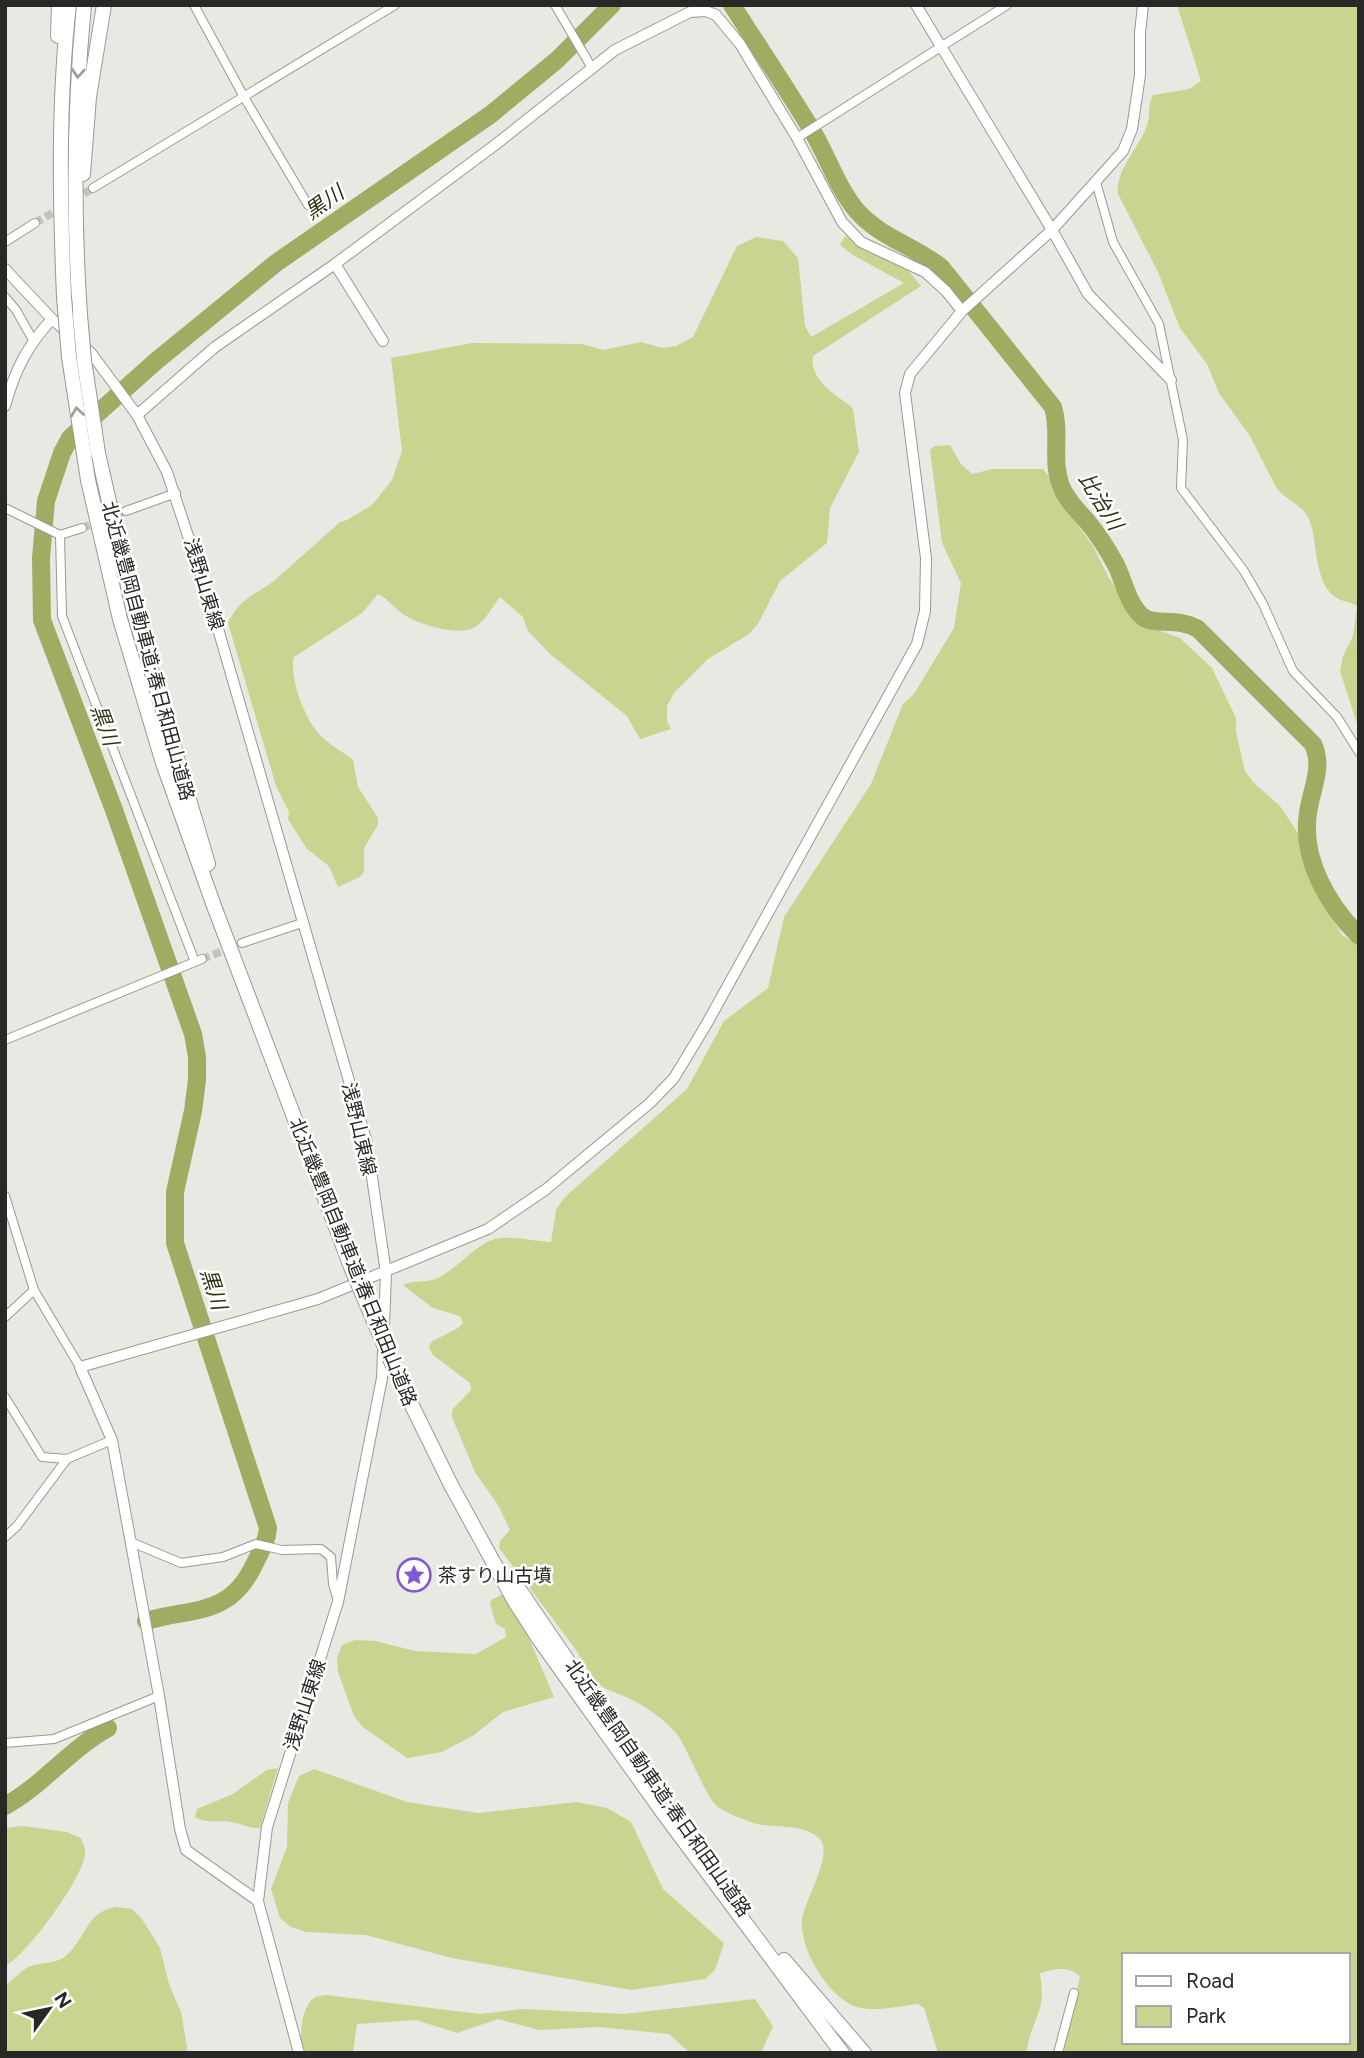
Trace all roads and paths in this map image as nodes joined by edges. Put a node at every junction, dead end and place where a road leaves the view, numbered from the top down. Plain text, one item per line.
1 (58, 5) edge
2 (69, 5) edge
3 (84, 5) edge
4 (104, 5) edge
5 (194, 5) edge
6 (396, 5) edge
7 (555, 5) edge
8 (916, 5) edge
9 (1007, 5) edge
10 (1143, 5) edge
11 (941, 48) junction
12 (590, 65) junction
13 (244, 97) junction
14 (797, 138) junction
15 (1096, 182) junction
16 (93, 188) tunnel mouth
17 (308, 205) dead end
18 (35, 223) tunnel mouth
19 (61, 226) junction
20 (1052, 230) junction
21 (5, 242) edge
22 (335, 264) junction
23 (5, 269) edge
24 (72, 296) junction
25 (5, 297) edge
26 (962, 311) junction
27 (52, 319) junction
28 (33, 340) junction
29 (383, 341) dead end
30 (1171, 380) junction
31 (5, 406) edge
32 (137, 415) junction
33 (176, 494) junction
34 (5, 508) edge
35 (126, 511) tunnel mouth
36 (82, 528) tunnel mouth
37 (60, 534) junction
38 (1359, 752) edge
39 (302, 923) junction
40 (242, 943) tunnel mouth
41 (250, 996) junction
42 (5, 1041) edge
43 (5, 1196) edge
44 (386, 1273) junction
45 (34, 1290) junction
46 (5, 1317) edge
47 (80, 1367) junction
48 (5, 1396) edge
49 (112, 1440) junction
50 (67, 1460) junction
51 (471, 1521) junction
52 (5, 1537) edge
53 (131, 1542) junction
54 (338, 1602) junction
55 (159, 1696) junction
56 (5, 1744) edge
57 (258, 1900) junction
58 (769, 1944) junction
59 (1074, 1993) dead end
60 (299, 2053) edge
61 (842, 2053) edge
62 (850, 2053) edge
63 (864, 2053) edge
64 (1058, 2053) edge

1 - 19 highway
2 - 19 highway, 北近畿豊岡自動車道;春日和田山道路
3 -> 24 highway, 北近畿豊岡自動車道;春日和田山道路
4 - 24 highway
5 - 13 street
6 - 13 street
7 - 12 street
8 - 11 street
9 - 11 street
10 - 15 street
11 - 14 street
11 - 20 street
12 - 14 street
12 - 22 street
13 - 16 street
13 - 17 street
14 - 26 street
15 - 20 street
15 - 30 street
18 - 21 street
19 - 24 highway, 北近畿豊岡自動車道;春日和田山道路
20 - 26 street
20 - 30 street
22 - 29 street
22 - 32 street
23 - 27 street, 浅野山東線
24 - 41 highway, 北近畿豊岡自動車道;春日和田山道路, bridge
41 -> 24 highway, 北近畿豊岡自動車道;春日和田山道路, bridge
25 - 28 street
26 - 44 street
27 - 28 street
27 - 32 street, 浅野山東線
28 - 31 street
30 - 38 street
32 - 33 street, 浅野山東線
33 - 35 street
33 - 39 street, 浅野山東線
34 - 37 street
36 - 37 street
37 - 42 street
39 - 40 street
39 - 44 street, 浅野山東線
41 - 51 highway, 北近畿豊岡自動車道;春日和田山道路, bridge
43 - 45 street
44 - 47 street
44 - 54 street, 浅野山東線
45 - 46 street
45 - 47 street
47 - 49 street
48 - 50 street
49 - 50 street
49 - 53 street
50 - 52 street
51 - 58 highway, 北近畿豊岡自動車道;春日和田山道路
51 - 61 highway, 北近畿豊岡自動車道;春日和田山道路
53 - 54 street
53 - 55 street
54 - 57 street, 浅野山東線
55 - 56 street
55 - 57 street
57 - 60 street, 浅野山東線
58 - 62 highway, 北近畿豊岡自動車道;春日和田山道路
58 - 63 highway
59 - 64 street

